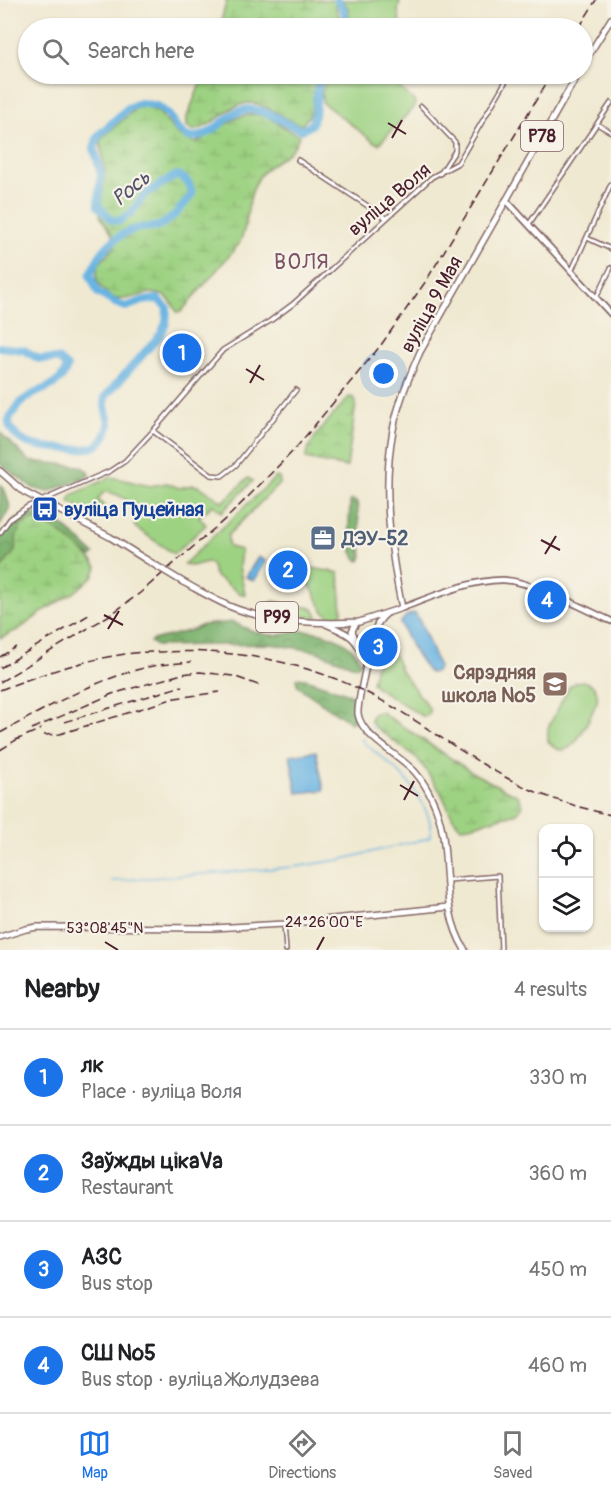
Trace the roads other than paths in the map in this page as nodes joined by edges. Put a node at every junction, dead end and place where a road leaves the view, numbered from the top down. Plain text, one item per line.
1 (611, 19) edge
2 (593, 48) edge
3 (504, 84) edge
4 (572, 84) edge
5 (611, 103) edge
6 (421, 105) dead end
7 (597, 124) junction
8 (611, 132) edge
9 (298, 160) dead end
10 (440, 174) junction
11 (611, 184) edge
12 (506, 200) junction
13 (386, 218) junction
14 (529, 224) junction
15 (587, 238) junction
16 (611, 249) edge
17 (611, 268) edge
18 (571, 272) junction
19 (596, 298) junction
20 (611, 314) edge
21 (296, 390) dead end
22 (153, 431) junction
23 (0, 471) edge
24 (40, 502) junction
25 (0, 533) edge
26 (402, 608) junction
27 (387, 613) junction
28 (360, 621) junction
29 (611, 621) edge
30 (325, 624) junction
31 (374, 635) junction
32 (356, 640) junction
33 (368, 665) junction
34 (446, 880) junction
35 (449, 907) junction
36 (284, 924) junction
37 (0, 937) edge
38 (286, 950) edge
39 (465, 950) edge
40 (501, 950) edge

1 - 2 main road
3 - 10 street, вуліца Воля
4 - 12 main road, вуліца 9 Мая / Р78
5 - 7 street
6 - 10 street
7 - 8 street
7 - 14 street
9 - 13 street
10 - 13 street, вуліца Воля
11 - 15 street
12 - 14 main road
12 - 26 main road, вуліца 9 Мая / Р78
13 - 22 street, вуліца Воля
14 - 18 main road
15 - 16 street
15 - 18 street
17 - 19 street
18 - 19 main road
19 - 20 main road
21 - 22 street
22 - 24 street, вуліца Воля
23 - 24 main road, Р99
24 - 25 street, вуліца Воля
24 - 30 main road, Р99, bridge
26 - 27 main road
26 - 29 main road
27 - 28 main road
27 - 31 main road
28 - 30 main road, Р99
28 - 31 main road
28 - 32 main road
30 - 32 main road, Р99
31 - 32 main road
31 - 33 main road
32 - 33 main road
33 - 34 main road
34 - 35 main road
34 - 40 street
35 - 36 main road
35 - 39 main road
36 - 37 main road
36 - 38 street

